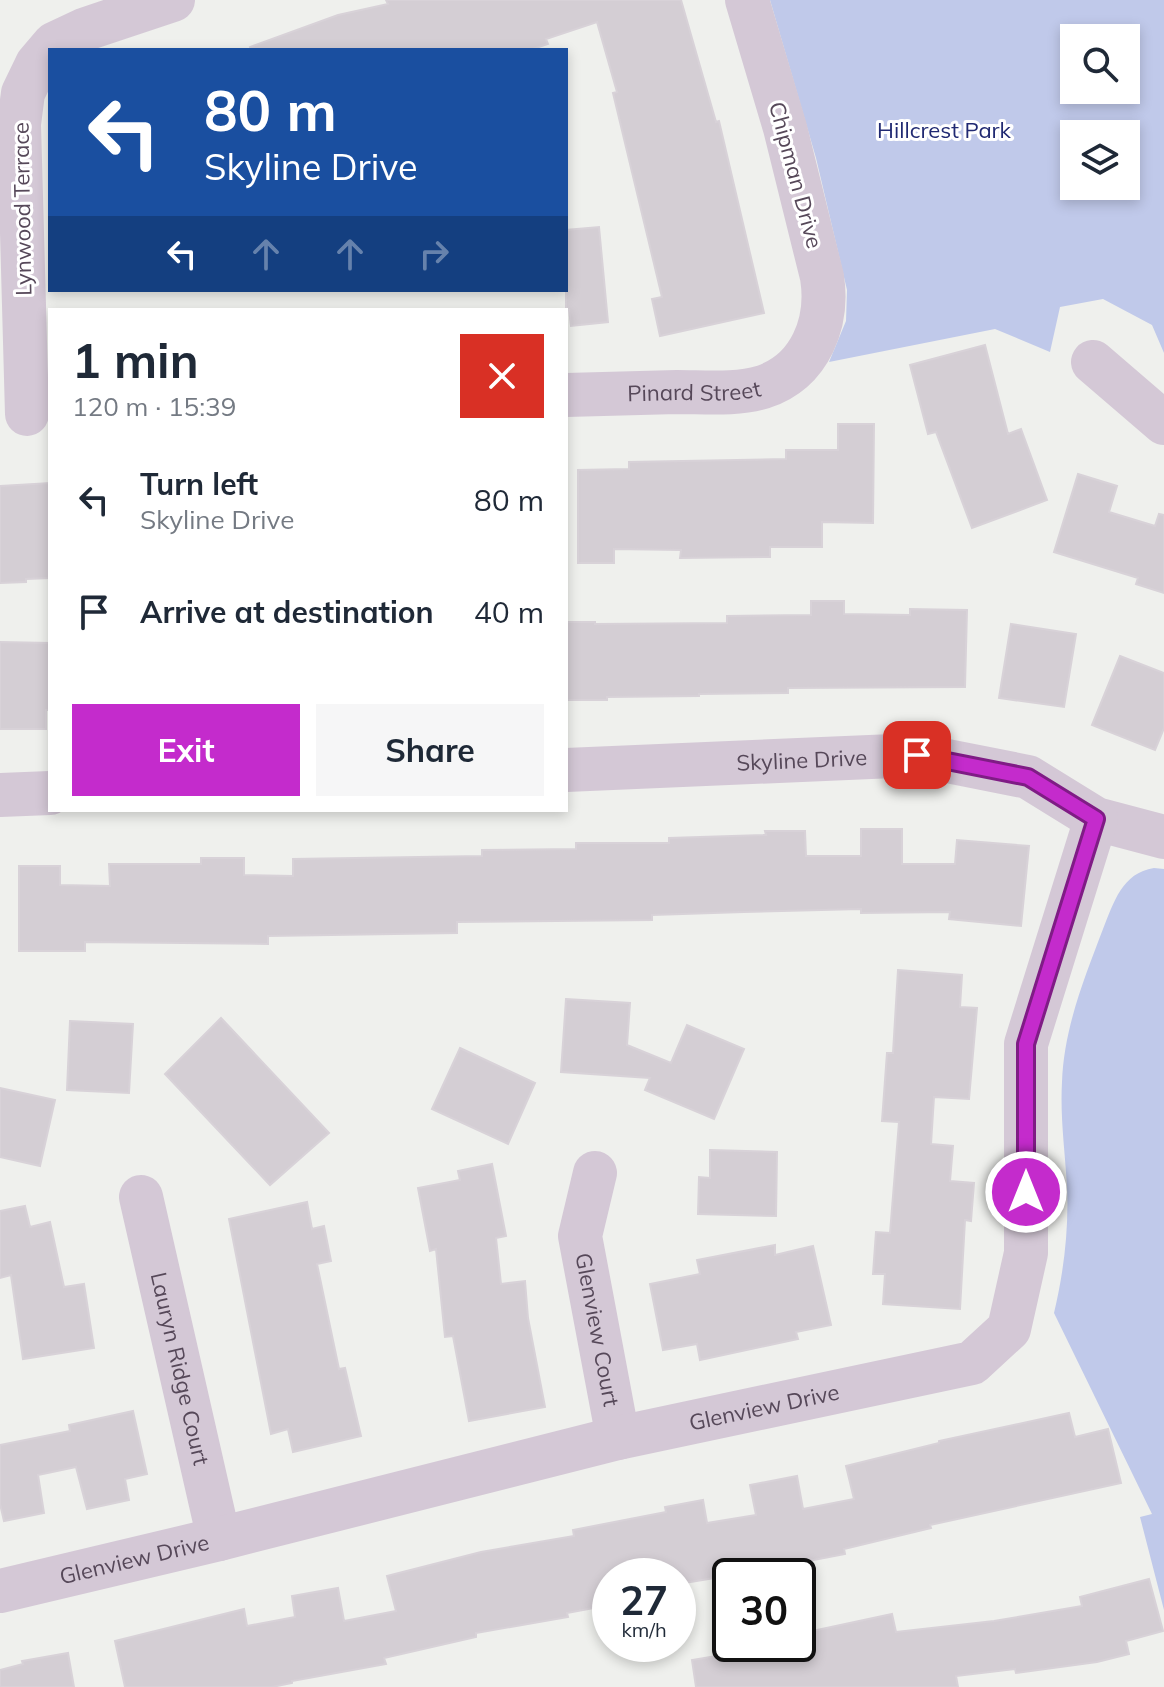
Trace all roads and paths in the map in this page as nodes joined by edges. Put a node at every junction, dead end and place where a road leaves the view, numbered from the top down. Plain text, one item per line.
1 (173, 0) edge
2 (747, 0) edge
3 (51, 48) edge
4 (48, 51) edge
5 (809, 351) joint
6 (1093, 362) dead end
7 (568, 395) edge
8 (26, 414) edge
9 (1164, 423) edge
10 (568, 770) edge
11 (48, 793) edge
12 (0, 795) edge
13 (1096, 819) junction
14 (1164, 837) edge
15 (595, 1173) dead end
16 (141, 1197) dead end
17 (618, 1438) junction
18 (219, 1539) junction
19 (0, 1591) edge

1 - 3 street, Lynwood Terrace
2 - 5 street, Chipman Drive
4 - 8 street, Lynwood Terrace
5 - 7 street, Pinard Street
6 - 9 street
10 - 13 street, Skyline Drive
11 - 12 street
13 - 14 street, Skyline Drive
13 - 17 street, Glenview Drive
15 - 17 street, Glenview Court
16 - 18 street, Lauryn Ridge Court
17 - 18 street, Glenview Drive
18 - 19 street, Glenview Drive

